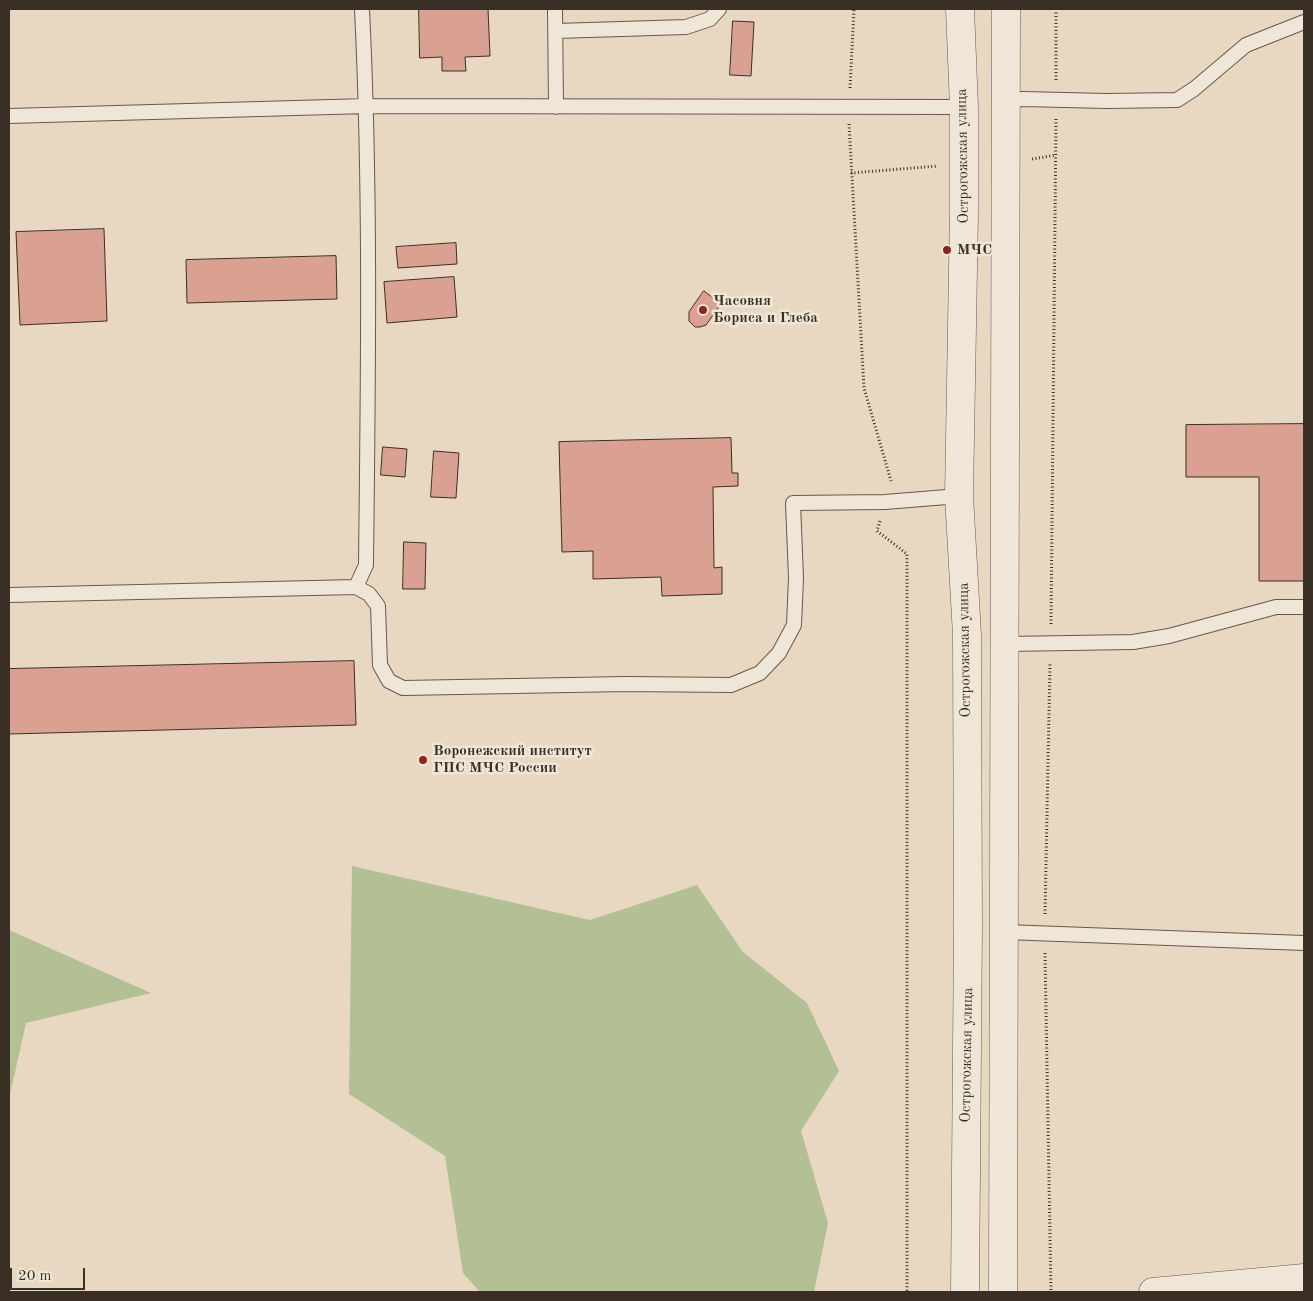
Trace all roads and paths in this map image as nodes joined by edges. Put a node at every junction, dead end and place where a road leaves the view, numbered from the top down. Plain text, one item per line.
1 (362, 9) edge
2 (555, 9) edge
3 (719, 9) edge
4 (854, 9) edge
5 (960, 9) edge
6 (1006, 9) edge
7 (1304, 22) edge
8 (556, 31) junction
9 (1006, 100) junction
10 (367, 106) junction
11 (556, 107) junction
12 (964, 107) junction
13 (850, 108) junction
14 (9, 116) edge
15 (959, 496) junction
16 (885, 502) junction
17 (356, 587) junction
18 (9, 595) edge
19 (1304, 607) edge
20 (1006, 644) junction
21 (1005, 932) junction
22 (1304, 943) edge
23 (1304, 1278) edge
24 (907, 1292) edge
25 (965, 1292) edge
26 (1003, 1292) edge
27 (1152, 1292) edge

1 - 10 lane
2 - 8 lane
3 - 8 lane
4 - 13 path
5 - 12 street, Острогожская улица
6 - 9 street
7 - 9 lane
8 - 11 lane
9 - 20 street
10 - 11 lane
10 - 14 lane
10 - 17 lane
11 - 13 lane
12 - 13 lane
12 - 15 street, Острогожская улица
13 - 16 path
15 - 16 lane
15 - 25 street, Острогожская улица
16 - 17 lane
16 - 24 path
17 - 18 lane
19 - 20 lane
20 - 21 street
21 - 22 lane
21 - 26 street
23 - 27 street

